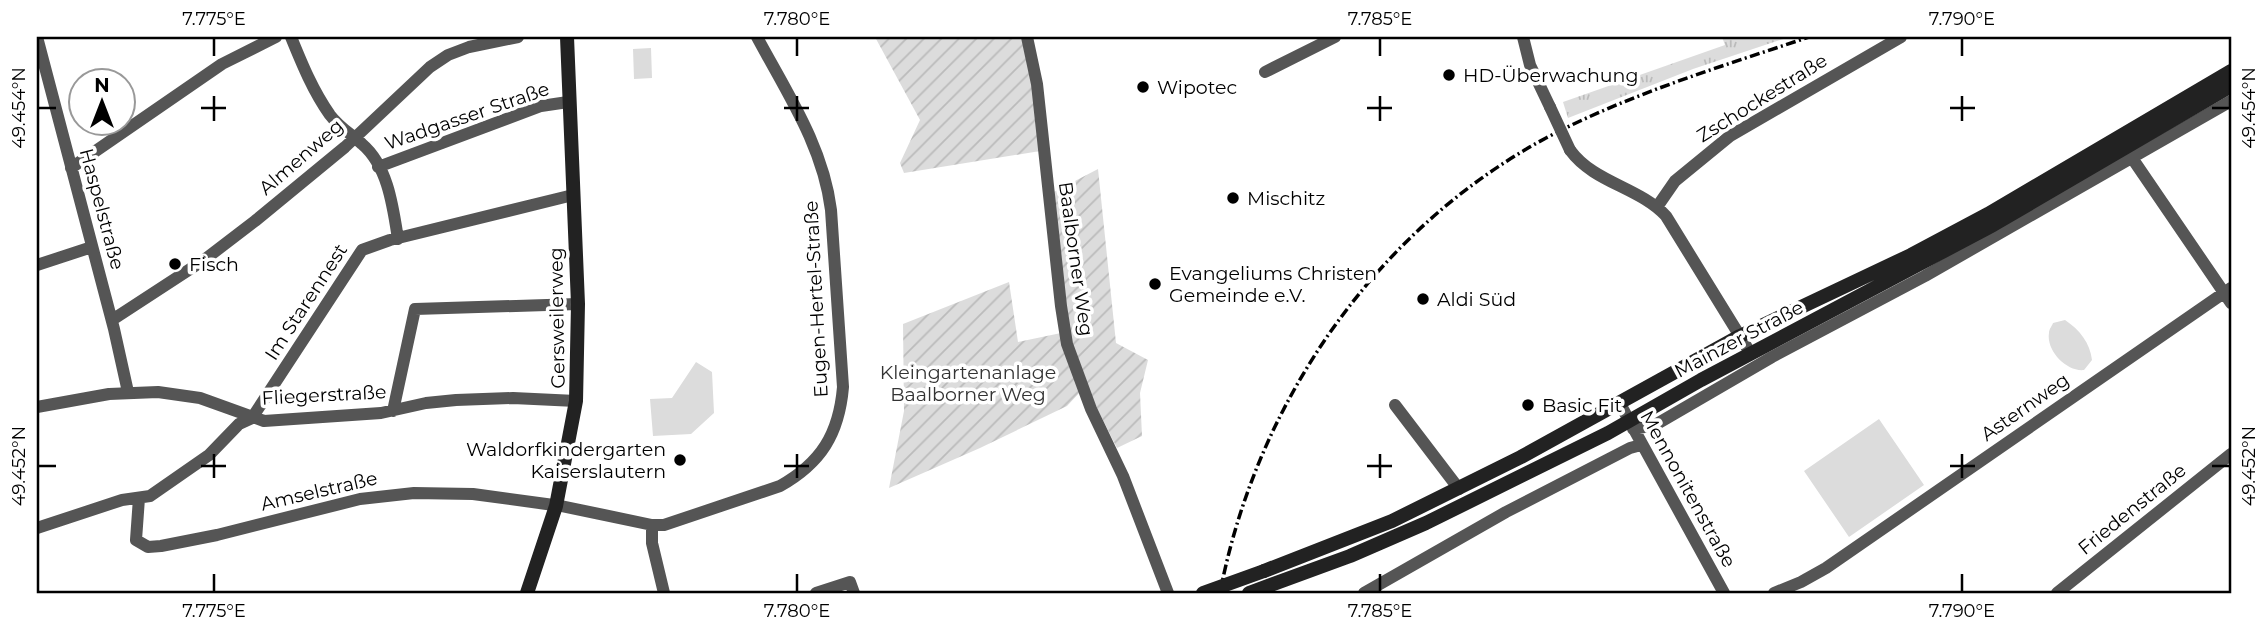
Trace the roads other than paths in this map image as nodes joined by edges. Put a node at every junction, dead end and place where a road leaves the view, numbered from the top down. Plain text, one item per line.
1 (37, 37) edge
2 (276, 37) edge
3 (291, 37) edge
4 (518, 37) edge
5 (567, 37) edge
6 (757, 37) edge
7 (1027, 37) edge
8 (1335, 37) edge
9 (1523, 37) edge
10 (1900, 37) edge
11 (2231, 71) edge
12 (1265, 72) dead end
13 (2231, 86) edge
14 (2231, 101) edge
15 (568, 102) junction
16 (354, 138) junction
17 (2129, 154) junction
18 (378, 167) junction
19 (71, 168) junction
20 (573, 195) junction
21 (1657, 207) junction
22 (398, 239) junction
23 (92, 247) junction
24 (37, 265) edge
25 (2229, 294) edge
26 (578, 304) junction
27 (112, 320) junction
28 (1740, 336) junction
29 (1751, 354) junction
30 (128, 392) junction
31 (576, 401) junction
32 (1619, 402) junction
33 (1395, 405) dead end
34 (37, 407) edge
35 (393, 411) junction
36 (252, 418) junction
37 (1631, 425) junction
38 (1641, 445) junction
39 (2231, 454) edge
40 (1459, 489) junction
41 (139, 498) junction
42 (556, 506) junction
43 (652, 525) junction
44 (37, 528) edge
45 (823, 592) edge
46 (527, 593) edge
47 (664, 593) edge
48 (853, 593) edge
49 (1168, 593) edge
50 (1203, 593) edge
51 (1249, 593) edge
52 (1364, 593) edge
53 (1724, 593) edge
54 (1774, 593) edge
55 (2057, 593) edge

1 - 19 street, Haspelstraße
2 - 19 street
3 - 16 street
4 - 16 street, Almenweg
5 - 15 main road, Gersweilerweg
6 - 43 street, Eugen-Hertel-Straße
7 - 49 street, Baalborner Weg
8 - 12 street
9 - 21 street, bridge
10 - 21 street, Zschockestraße
11 - 28 main road, Mainzer Straße
13 - 17 main road, Mainzer Straße
14 - 17 street, Mainzer Straße
15 - 18 street, Wadgasser Straße
15 - 20 main road, Gersweilerweg
16 - 18 street
16 - 27 street, Almenweg
17 - 25 street
17 - 29 main road, Mainzer Straße
17 - 37 street, Mainzer Straße
18 - 22 street
19 - 23 street, Haspelstraße
20 - 22 street, Im Starennest
20 - 26 main road, Gersweilerweg
21 - 28 street
22 - 36 street, Im Starennest
23 - 24 street
23 - 27 street, Haspelstraße
25 - 54 street, Asternweg
26 - 31 main road, Gersweilerweg
26 - 35 street
27 - 30 street, Haspelstraße
28 - 29 street
28 - 32 main road, Mainzer Straße
29 - 37 main road, Mainzer Straße
30 - 34 street, Fliegerstraße
30 - 36 street, Fliegerstraße
31 - 35 street, Fliegerstraße
31 - 42 main road, Gersweilerweg
32 - 37 street, Mennonitenstraße
32 - 40 main road, Mainzer Straße
33 - 40 street
35 - 36 street, Fliegerstraße
36 - 41 street, Im Starennest
37 - 38 street, Mennonitenstraße
37 - 51 main road, Mainzer Straße
38 - 52 street
38 - 53 street, Mennonitenstraße
39 - 55 street, Friedenstraße
40 - 50 main road, Mainzer Straße, bridge
41 - 42 street, Amselstraße
41 - 44 street, Im Starennest
42 - 43 street, Eugen-Hertel-Straße
42 - 46 main road, Gersweilerweg
43 - 47 street
45 - 48 street

